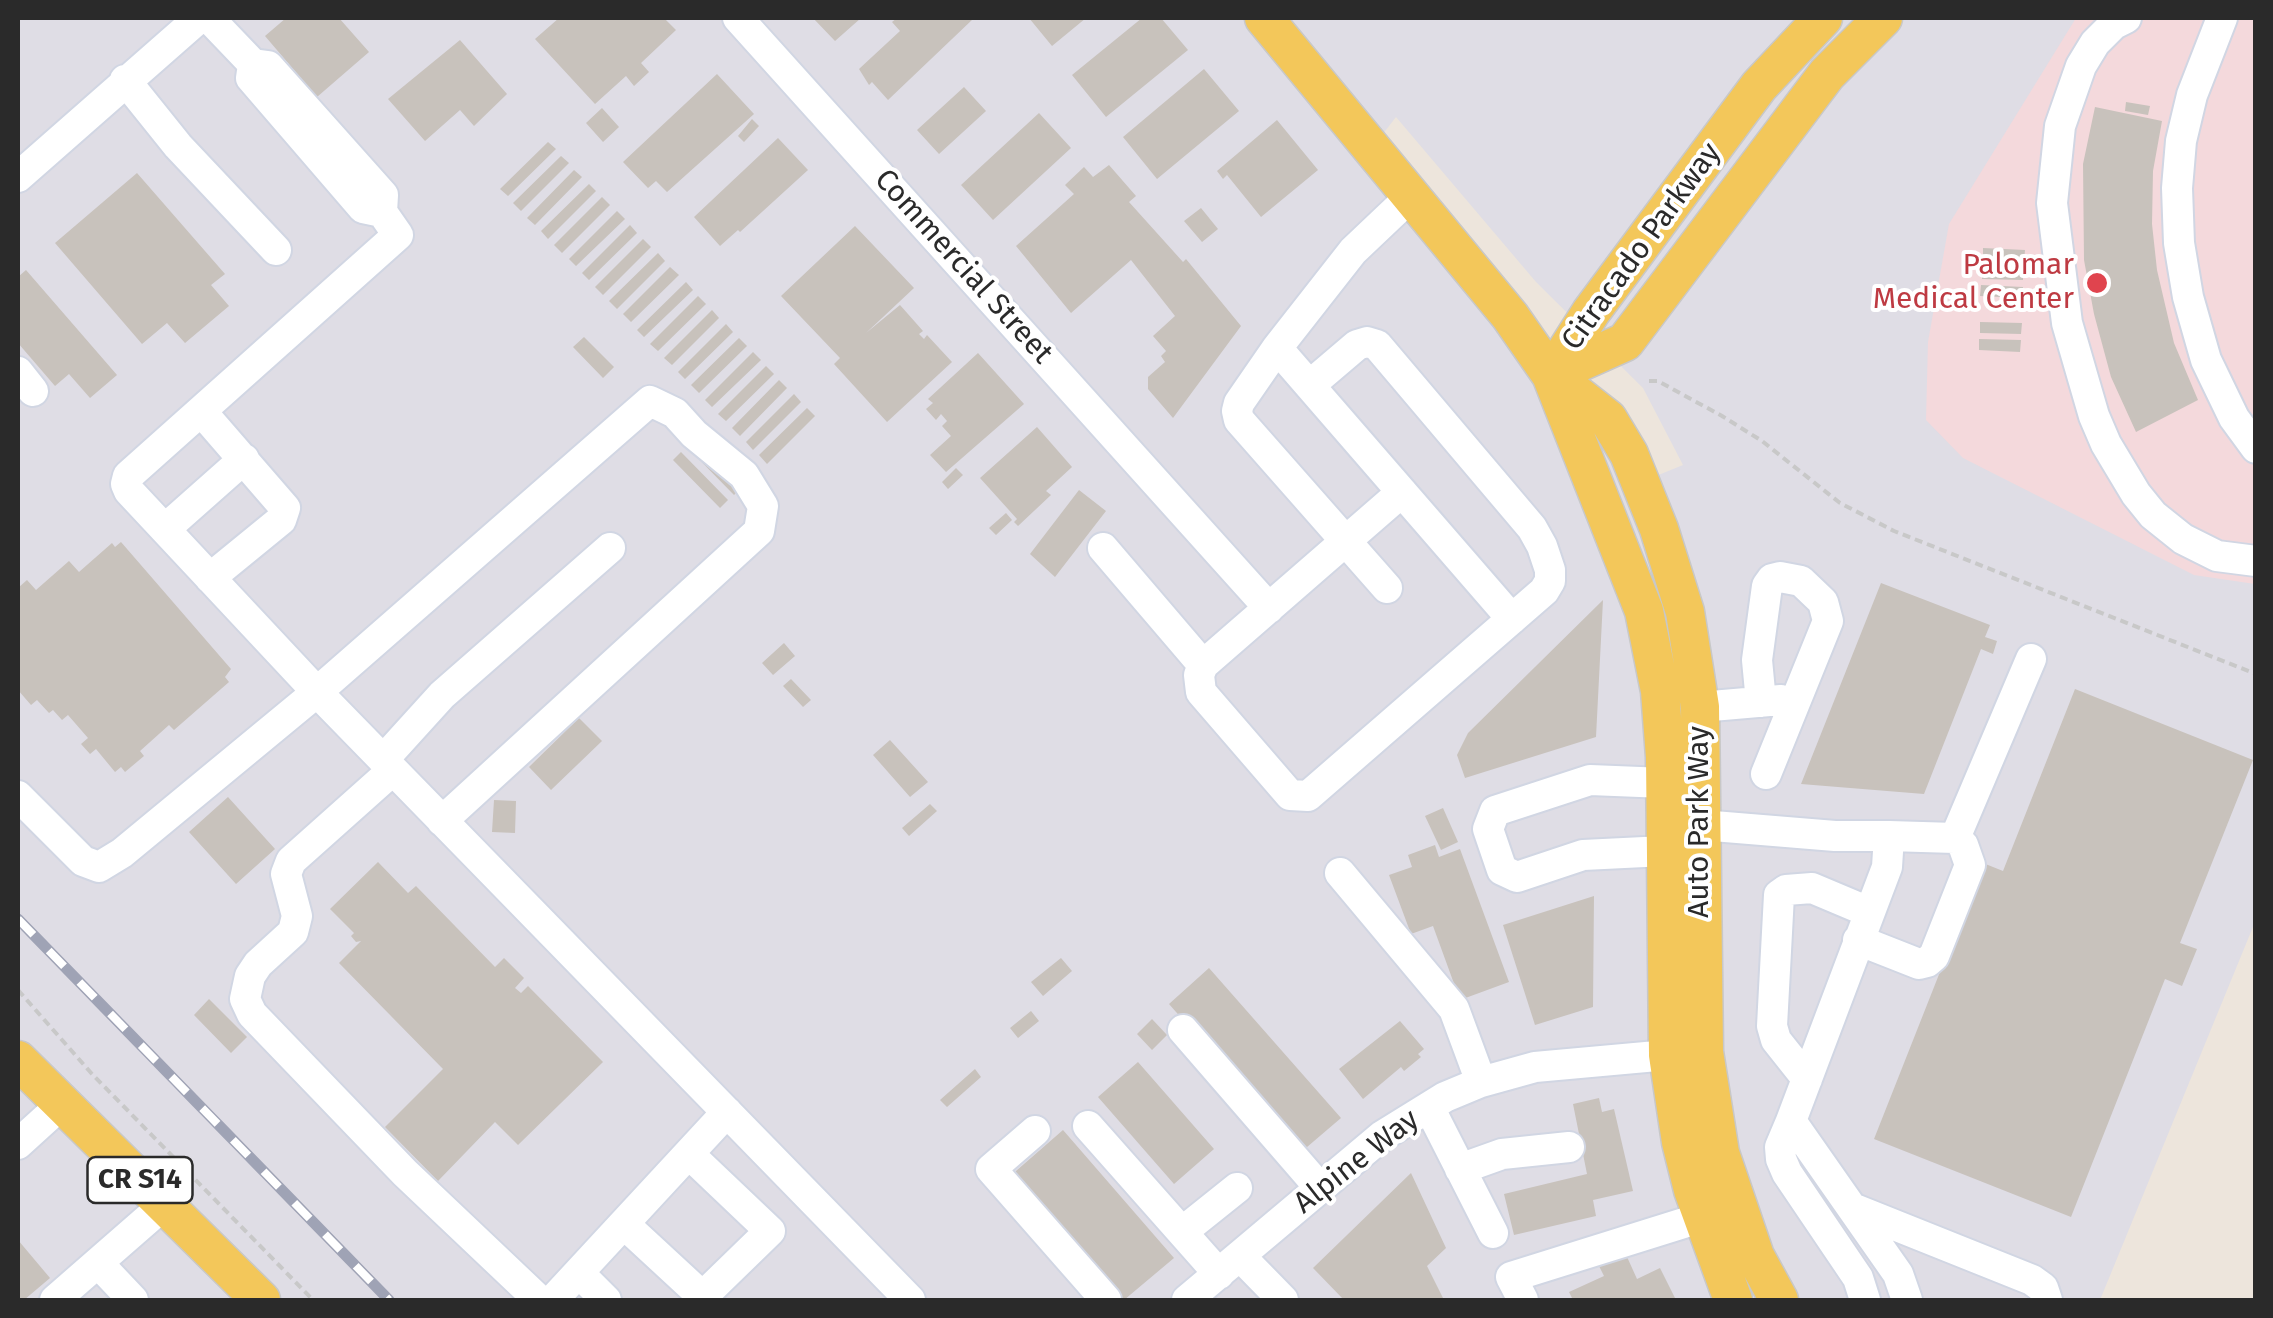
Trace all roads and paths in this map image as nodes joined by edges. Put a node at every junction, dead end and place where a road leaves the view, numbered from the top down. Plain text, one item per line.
1 (200, 18) edge
2 (209, 18) edge
3 (738, 18) edge
4 (1264, 18) edge
5 (1823, 18) edge
6 (1883, 18) edge
7 (2126, 18) edge
8 (2222, 18) edge
9 (125, 80) junction
10 (18, 177) edge
11 (1411, 196) junction
12 (276, 250) dead end
13 (1278, 348) junction
14 (1551, 375) junction
15 (1649, 380) dead end
16 (1310, 386) junction
17 (201, 411) junction
18 (2256, 448) edge
19 (244, 459) junction
20 (1402, 492) junction
21 (165, 529) junction
22 (1346, 540) junction
23 (610, 548) dead end
24 (1103, 548) dead end
25 (2256, 560) edge
26 (210, 578) junction
27 (1387, 588) dead end
28 (1269, 608) junction
29 (1512, 619) junction
30 (2030, 658) dead end
31 (1203, 665) junction
32 (2256, 674) edge
33 (317, 692) junction
34 (1796, 700) junction
35 (1761, 702) junction
36 (1700, 707) junction
37 (388, 765) junction
38 (1766, 774) dead end
39 (1665, 783) junction
40 (18, 796) edge
41 (442, 821) junction
42 (1702, 826) junction
43 (1889, 836) junction
44 (1955, 838) junction
45 (1665, 851) junction
46 (1340, 873) dead end
47 (1863, 926) junction
48 (18, 990) edge
49 (1183, 1030) dead end
50 (1668, 1056) junction
51 (18, 1060) edge
52 (1807, 1079) junction
53 (1482, 1082) junction
54 (62, 1104) junction
55 (1429, 1107) junction
56 (728, 1112) junction
57 (1791, 1120) junction
58 (1088, 1126) dead end
59 (1035, 1132) dead end
60 (18, 1144) edge
61 (1569, 1147) dead end
62 (689, 1154) junction
63 (1460, 1169) junction
64 (1237, 1188) dead end
65 (1320, 1188) junction
66 (165, 1204) junction
67 (1857, 1210) junction
68 (1702, 1217) junction
69 (624, 1224) junction
70 (1182, 1232) junction
71 (1493, 1232) dead end
72 (98, 1263) junction
73 (1229, 1265) junction
74 (578, 1273) junction
75 (701, 1299) edge
76 (55, 1300) edge
77 (133, 1300) edge
78 (262, 1300) edge
79 (312, 1300) edge
80 (539, 1300) edge
81 (553, 1300) edge
82 (606, 1300) edge
83 (910, 1300) edge
84 (1106, 1300) edge
85 (1187, 1300) edge
86 (1283, 1300) edge
87 (1523, 1300) edge
88 (1734, 1300) edge
89 (1778, 1300) edge
90 (1865, 1300) edge
91 (1907, 1300) edge
92 (2048, 1300) edge

1 - 9 street
2 - 17 street
3 - 28 street, Commercial Street
4 - 11 main road, Auto Park Way
5 - 14 main road, Citracado Parkway
6 - 14 main road, Citracado Parkway
7 - 25 street
8 - 18 street
9 - 10 street
9 - 12 street
11 - 13 street
11 - 14 main road, Auto Park Way
13 - 16 street
13 - 22 street
14 - 36 main road, Auto Park Way
14 - 39 main road, Auto Park Way
15 - 32 path
16 - 20 street
16 - 29 street
17 - 19 street
17 - 21 street
19 - 21 street
19 - 26 street
20 - 22 street
20 - 29 street
21 - 26 street
22 - 27 street
22 - 28 street
23 - 37 street
24 - 31 street
26 - 33 street
28 - 31 street
29 - 31 street
30 - 44 street
33 - 37 street
33 - 40 street
33 - 41 street
34 - 35 street
34 - 35 street
34 - 38 street
35 - 36 street
36 - 42 main road, Auto Park Way
37 - 41 street
37 - 80 street
39 - 45 main road, Auto Park Way
39 - 45 street
41 - 56 street
42 - 43 street
42 - 89 main road, Auto Park Way
43 - 44 street
43 - 47 street
44 - 47 street
45 - 50 main road, Auto Park Way
46 - 53 street
47 - 52 street
47 - 52 street
48 - 79 path
49 - 65 street
50 - 53 street, Alpine Way
50 - 68 main road, Auto Park Way
51 - 54 main road, CR S14
52 - 57 street
53 - 55 street, Alpine Way
54 - 60 street
54 - 66 main road, CR S14
55 - 63 street
55 - 65 street, Alpine Way
56 - 62 street
56 - 83 street
57 - 67 street
57 - 90 street
58 - 70 street
59 - 84 street
61 - 63 street
62 - 69 street
62 - 75 street
63 - 71 street
64 - 70 street
65 - 73 street, Alpine Way
66 - 72 street
66 - 78 main road, CR S14
67 - 91 street
67 - 92 street
68 - 87 street
68 - 88 main road, Auto Park Way
69 - 74 street
69 - 75 street
70 - 73 street
72 - 76 street
72 - 77 street
73 - 85 street, Alpine Way
73 - 86 street
74 - 81 street
74 - 82 street

